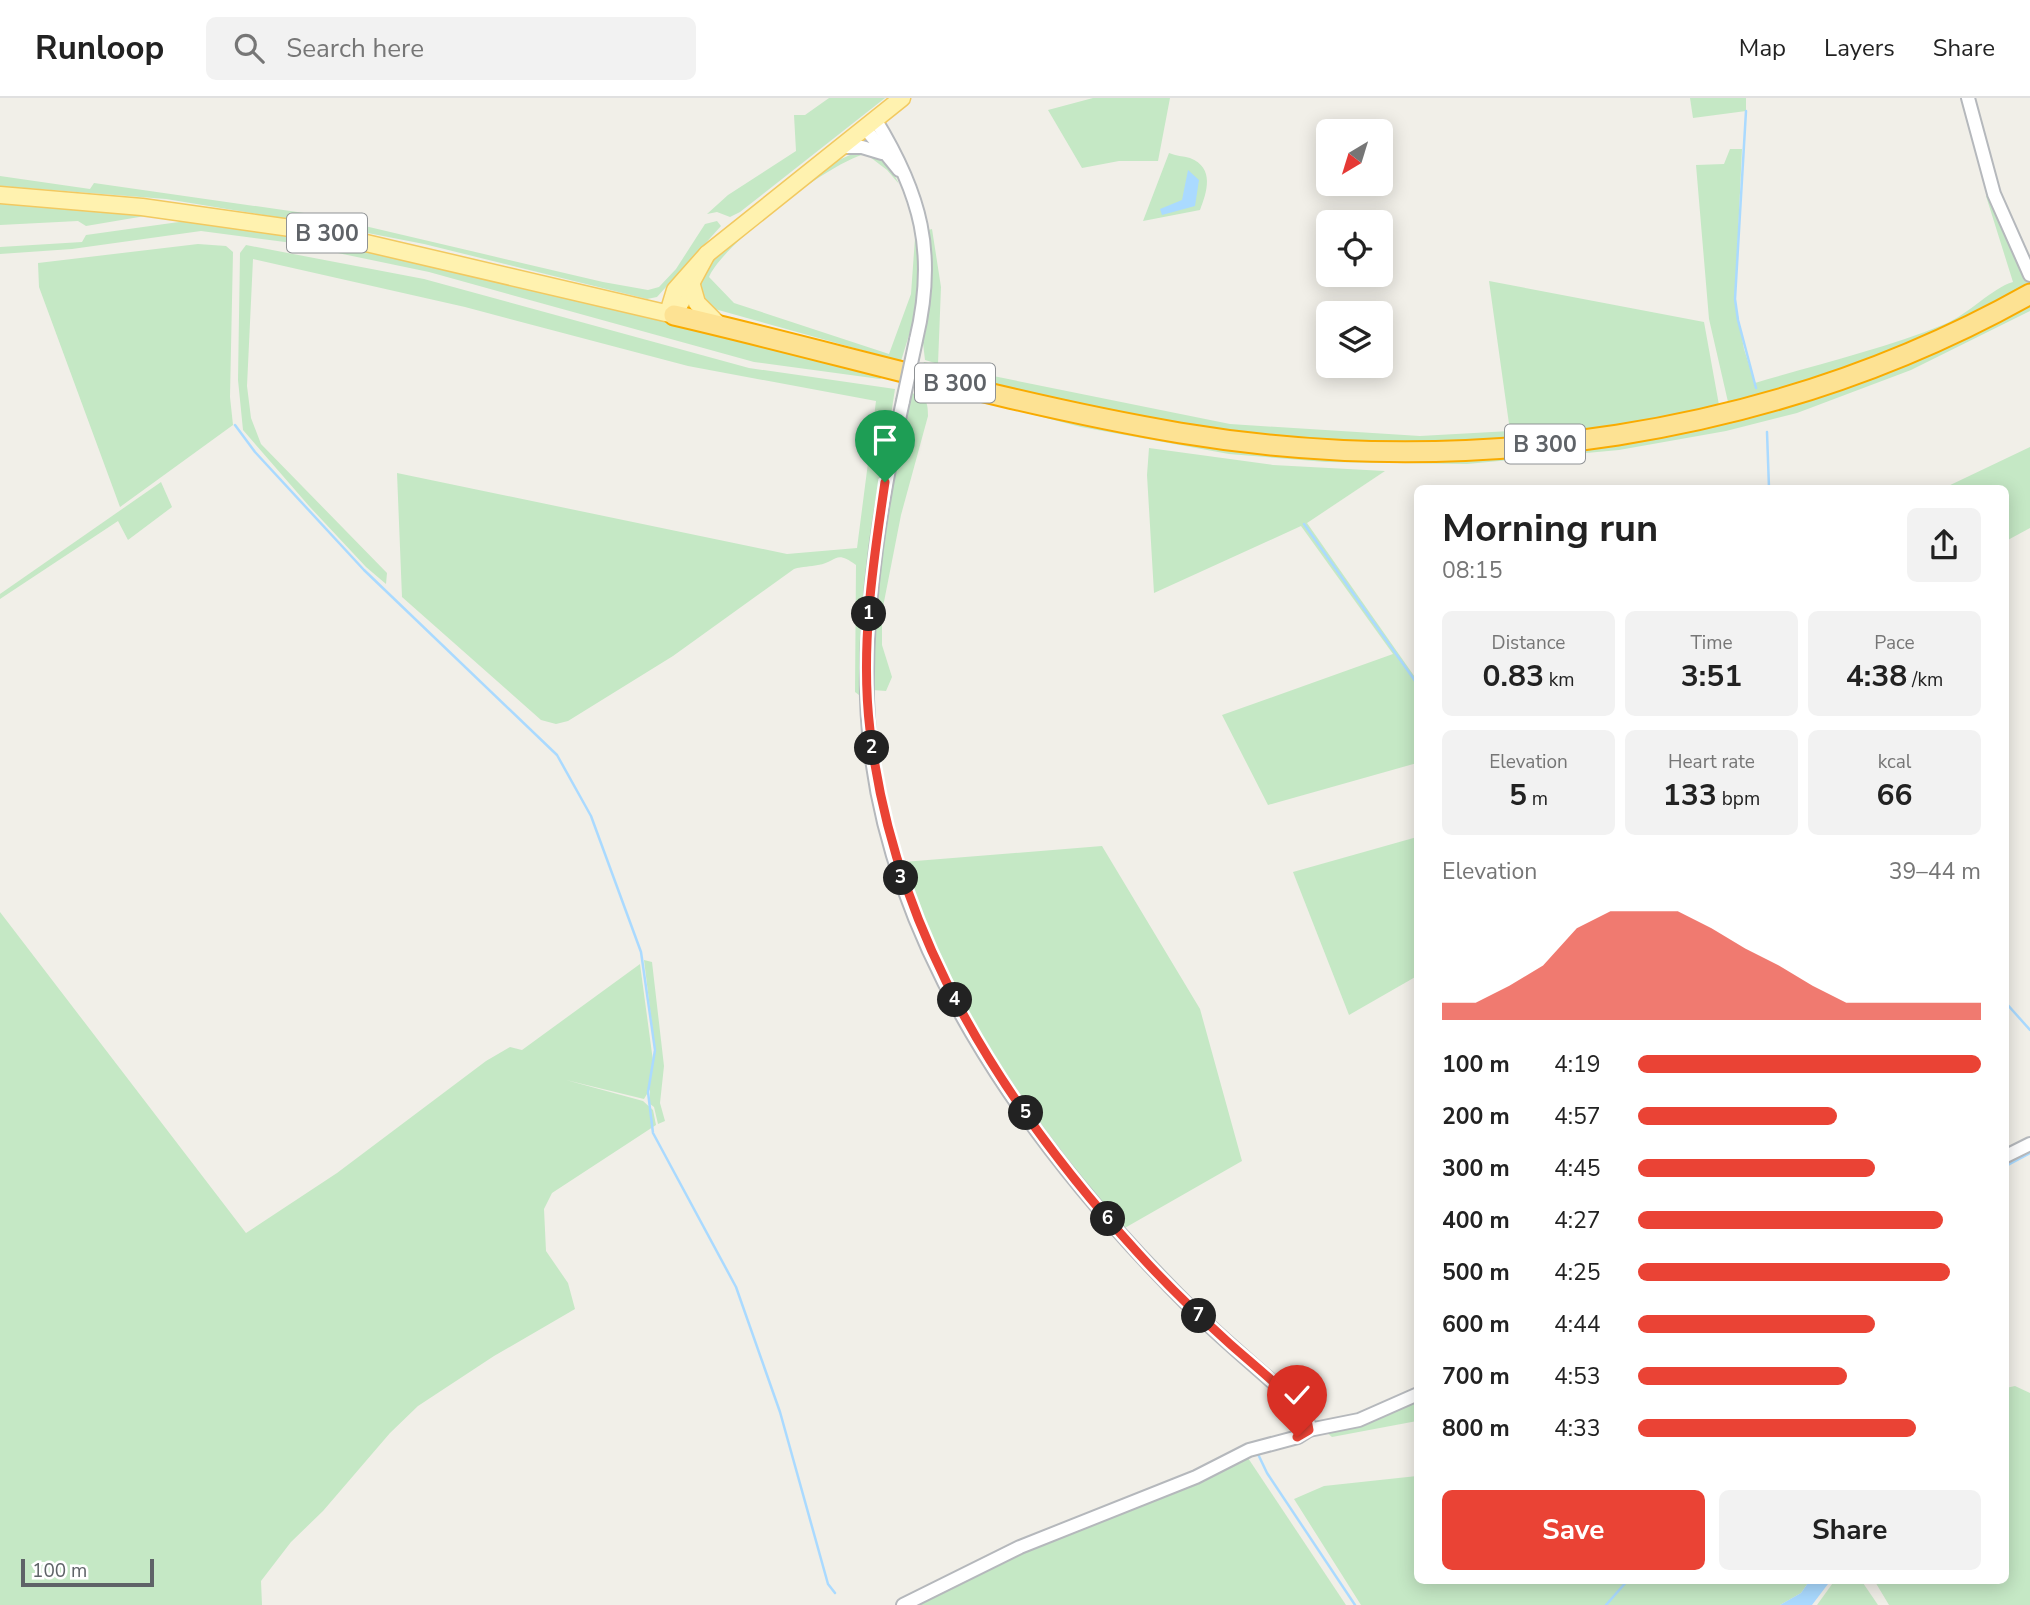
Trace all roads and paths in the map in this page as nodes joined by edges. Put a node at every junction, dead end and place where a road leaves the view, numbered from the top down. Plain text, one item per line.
1 (902, 98) edge
2 (1968, 98) edge
3 (870, 123) junction
4 (839, 147) junction
5 (882, 153) junction
6 (908, 181) junction
7 (0, 195) edge
8 (706, 254) junction
9 (2028, 270) edge
10 (691, 282) junction
11 (2030, 294) edge
12 (671, 314) junction
13 (719, 325) junction
14 (2030, 1144) edge
15 (2009, 1154) edge
16 (1414, 1396) edge
17 (1309, 1430) junction
18 (903, 1605) edge

1 - 3 main road
2 - 9 street
3 - 4 main road
3 - 5 street
3 - 6 street
4 - 5 street
4 - 8 main road
5 - 6 street
6 - 17 street, bridge
7 - 12 main road, B 300
8 - 10 main road
8 - 12 main road
10 - 12 main road
10 - 13 main road
11 - 13 highway, B 300
12 - 13 highway, B 300
14 - 15 street
16 - 17 street
17 - 18 street

